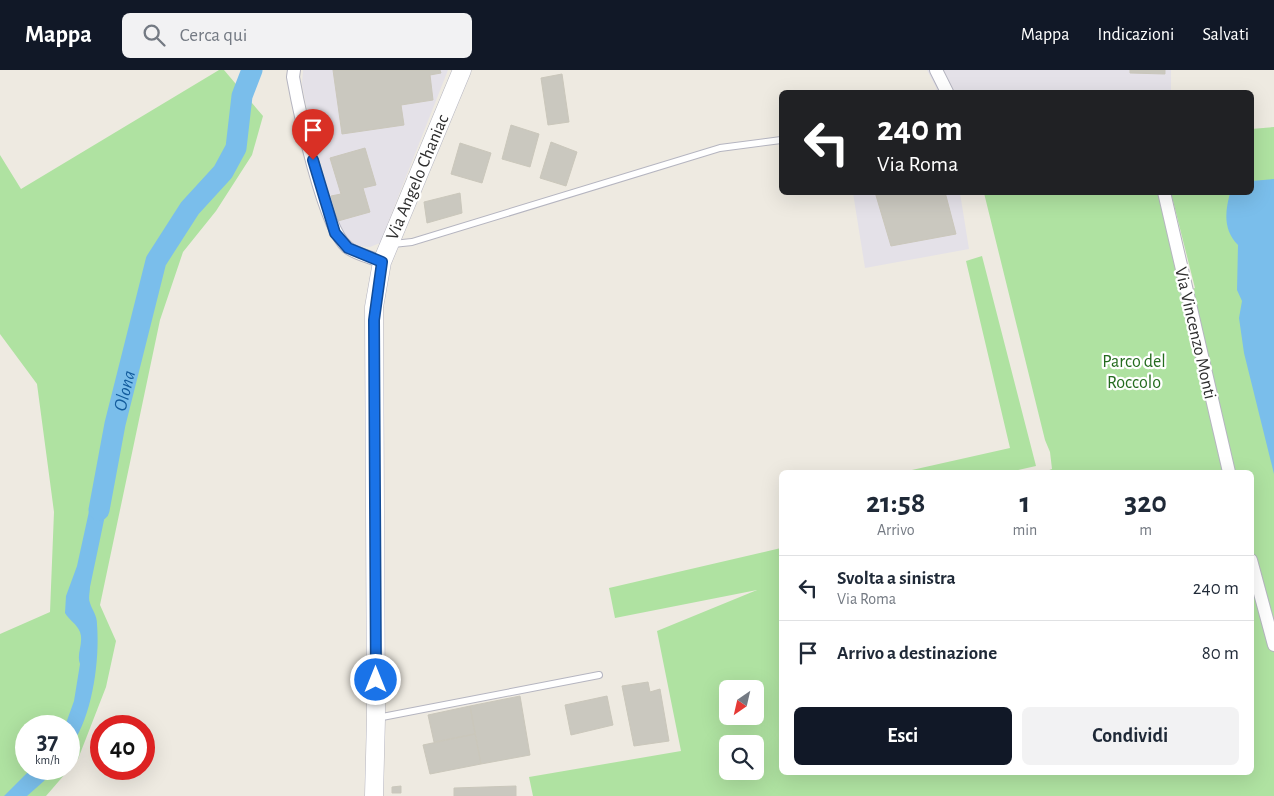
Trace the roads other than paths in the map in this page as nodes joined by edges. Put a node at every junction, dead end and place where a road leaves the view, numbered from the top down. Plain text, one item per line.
1 (294, 70) edge
2 (462, 70) edge
3 (936, 70) edge
4 (945, 90) edge
5 (779, 140) edge
6 (1165, 195) edge
7 (389, 243) junction
8 (382, 262) junction
9 (1229, 470) edge
10 (1254, 571) edge
11 (1274, 645) edge
12 (599, 675) dead end
13 (376, 718) junction
14 (374, 796) edge

1 - 8 street
2 - 7 street, Via Angelo Chaniac
3 - 4 street
5 - 7 lane
6 - 9 street, Via Vincenzo Monti
7 - 8 street, Via Angelo Chaniac
8 - 13 street, Via Angelo Chaniac
10 - 11 street
12 - 13 lane
13 - 14 street, Via Angelo Chaniac

